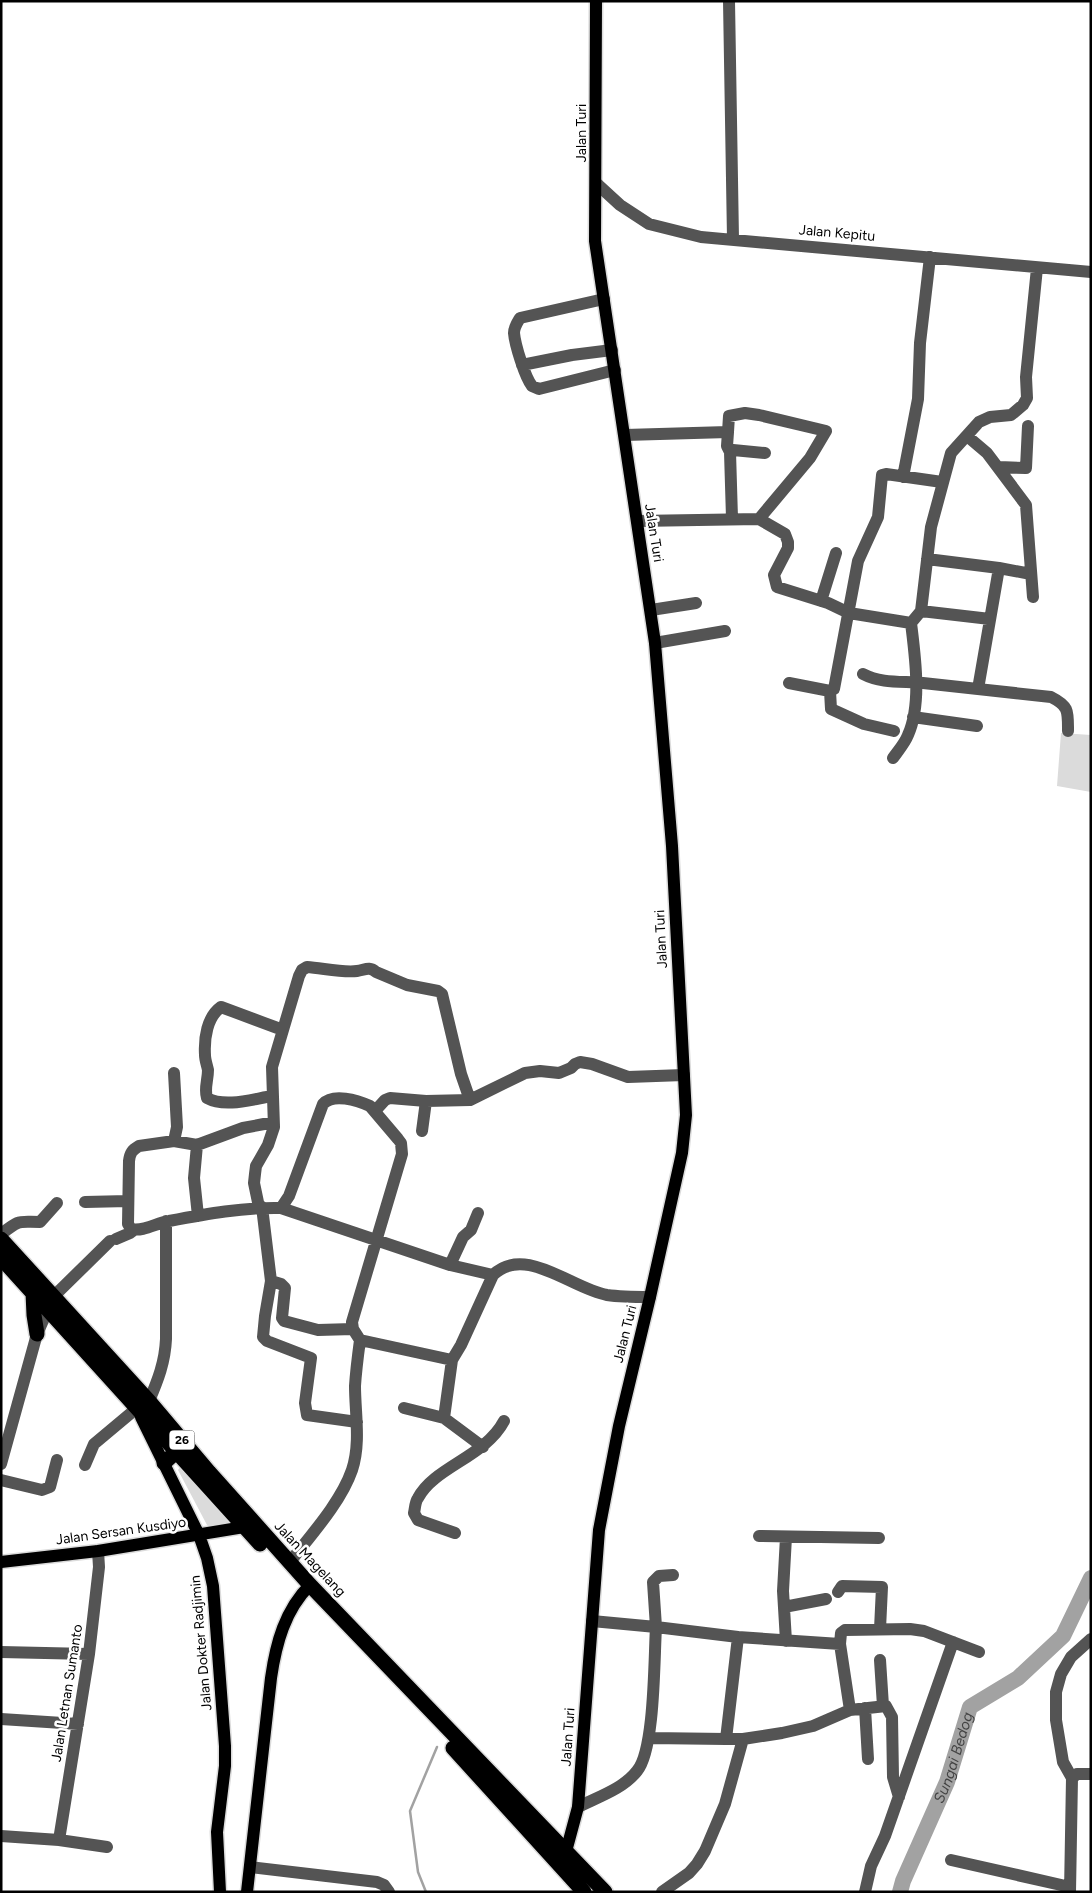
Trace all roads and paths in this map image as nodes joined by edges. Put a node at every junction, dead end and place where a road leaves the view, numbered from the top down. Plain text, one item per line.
1 (596, 1) edge
2 (729, 1) edge
3 (596, 183) junction
4 (620, 205) junction
5 (595, 209) junction
6 (733, 239) junction
7 (930, 257) junction
8 (1037, 268) junction
9 (1091, 272) edge
10 (604, 299) junction
11 (612, 350) junction
12 (522, 365) junction
13 (615, 370) junction
14 (1028, 426) dead end
15 (728, 432) junction
16 (625, 435) junction
17 (967, 436) junction
18 (730, 452) junction
19 (765, 452) dead end
20 (999, 467) junction
21 (902, 476) junction
22 (942, 482) junction
23 (732, 518) junction
24 (760, 519) junction
25 (637, 522) junction
26 (836, 553) dead end
27 (927, 559) junction
28 (999, 568) junction
29 (1031, 574) junction
30 (1033, 597) dead end
31 (820, 601) junction
32 (696, 603) dead end
33 (651, 610) junction
34 (921, 611) junction
35 (849, 613) junction
36 (990, 619) junction
37 (912, 623) junction
38 (725, 631) dead end
39 (655, 643) junction
40 (863, 674) dead end
41 (789, 683) dead end
42 (917, 683) junction
43 (978, 689) junction
44 (830, 691) junction
45 (913, 717) junction
46 (977, 726) dead end
47 (894, 731) dead end
48 (1068, 731) dead end
49 (893, 758) dead end
50 (283, 1030) junction
51 (174, 1073) dead end
52 (684, 1076) junction
53 (272, 1096) junction
54 (470, 1100) junction
55 (426, 1101) junction
56 (375, 1111) junction
57 (274, 1124) junction
58 (422, 1131) dead end
59 (174, 1141) junction
60 (197, 1145) junction
61 (128, 1200) junction
62 (85, 1202) dead end
63 (57, 1204) dead end
64 (261, 1207) junction
65 (281, 1208) junction
66 (478, 1213) dead end
67 (198, 1216) junction
68 (166, 1221) junction
69 (134, 1230) junction
70 (1, 1234) edge
71 (1, 1239) edge
72 (377, 1241) junction
73 (1, 1258) edge
74 (450, 1265) junction
75 (493, 1275) junction
76 (271, 1281) junction
77 (33, 1293) junction
78 (650, 1297) junction
79 (50, 1303) junction
80 (37, 1334) junction
81 (356, 1334) junction
82 (452, 1360) junction
83 (143, 1405) junction
84 (404, 1408) dead end
85 (444, 1418) junction
86 (504, 1421) dead end
87 (357, 1422) junction
88 (483, 1447) junction
89 (177, 1451) junction
90 (57, 1460) dead end
91 (164, 1463) junction
92 (1, 1464) edge
93 (85, 1465) dead end
94 (1, 1480) edge
95 (244, 1527) junction
96 (455, 1533) dead end
97 (199, 1535) junction
98 (759, 1536) dead end
99 (786, 1537) junction
100 (879, 1538) dead end
101 (98, 1551) junction
102 (1, 1562) edge
103 (290, 1562) junction
104 (673, 1575) dead end
105 (307, 1588) junction
106 (838, 1592) dead end
107 (826, 1599) dead end
108 (784, 1607) junction
109 (592, 1621) junction
110 (656, 1627) junction
111 (880, 1629) junction
112 (738, 1637) junction
113 (1091, 1639) edge
114 (786, 1641) junction
115 (953, 1642) junction
116 (840, 1644) junction
117 (1, 1652) edge
118 (979, 1652) dead end
119 (89, 1654) junction
120 (880, 1660) dead end
121 (883, 1706) junction
122 (865, 1708) junction
123 (850, 1710) junction
124 (1, 1719) edge
125 (78, 1724) junction
126 (650, 1738) junction
127 (726, 1739) junction
128 (743, 1739) junction
129 (868, 1759) dead end
130 (1091, 1774) edge
131 (1072, 1778) junction
132 (899, 1797) junction
133 (578, 1807) junction
134 (1, 1836) edge
135 (59, 1840) junction
136 (107, 1847) dead end
137 (567, 1852) junction
138 (951, 1860) dead end
139 (250, 1867) junction
140 (561, 1867) junction
141 (1070, 1889) edge
142 (220, 1892) edge
143 (247, 1892) edge
144 (389, 1892) edge
145 (584, 1892) edge
146 (605, 1892) edge
147 (662, 1892) edge
148 (866, 1892) edge

1 - 3 main road, Jalan Turi
2 - 6 street
3 - 4 street, Jalan Kepitu
3 - 5 main road, Jalan Turi
4 - 5 street
4 - 6 street, Jalan Kepitu
5 - 10 main road, Jalan Turi
6 - 7 street, Jalan Kepitu
7 - 8 street, Jalan Kepitu
7 - 21 street
8 - 9 street, Jalan Kepitu
8 - 17 street
10 - 11 main road, Jalan Turi
10 - 12 street
11 - 12 street
11 - 13 main road, Jalan Turi
12 - 13 street
13 - 16 main road, Jalan Turi
14 - 20 street
15 - 16 street
15 - 18 street
15 - 24 street
16 - 25 main road, Jalan Turi
17 - 20 street
17 - 22 street
18 - 19 street
18 - 23 street
20 - 29 street
21 - 22 street
21 - 35 street
22 - 27 street
23 - 24 street
23 - 25 street
24 - 31 street
25 - 33 main road, Jalan Turi
26 - 31 street
27 - 28 street
27 - 34 street
28 - 29 street
28 - 36 street
29 - 30 street
31 - 35 street
32 - 33 street
33 - 39 main road, Jalan Turi
34 - 36 street
34 - 37 street
35 - 37 street
35 - 44 street
36 - 43 street
37 - 42 street
38 - 39 street
39 - 52 main road, Jalan Turi
40 - 42 street
41 - 44 street
42 - 43 street
42 - 45 street
43 - 48 street
44 - 47 street
45 - 46 street
45 - 49 street
50 - 53 street
50 - 53 street
50 - 54 street
51 - 59 street
52 - 54 street
52 - 78 main road, Jalan Turi
53 - 57 street
54 - 55 street
55 - 56 street
55 - 58 street
56 - 65 street
56 - 72 street
57 - 60 street
57 - 64 street
59 - 60 street
59 - 61 street
60 - 67 street
61 - 62 street
61 - 69 street
63 - 70 street
64 - 65 street
64 - 67 street
64 - 76 street
65 - 72 street
66 - 74 street
67 - 68 street
68 - 69 street
68 - 83 street
69 - 79 street
71 - 79 highway, Jalan Magelang / 26
72 - 74 street
72 - 81 street
73 - 77 highway, Jalan Magelang / 26
74 - 75 street
75 - 78 street
75 - 82 street
76 - 81 street
76 - 87 street
77 - 79 highway, Jalan Magelang / 26
77 - 80 highway
78 - 109 main road, Jalan Turi
79 - 80 street
79 - 83 highway, Jalan Magelang / 26
80 - 92 street
81 - 82 street
81 - 87 street
82 - 85 street
83 - 89 highway, Jalan Magelang / 26
83 - 91 main road, Jalan Dokter Radjimin
83 - 93 street
83 - 103 highway, Jalan Magelang / 26
84 - 85 street
85 - 88 street
86 - 88 street
87 - 103 street
88 - 96 street
89 - 91 highway
89 - 95 highway, Jalan Magelang / 26
90 - 94 street
91 - 97 main road, Jalan Dokter Radjimin
95 - 97 main road, Jalan Sersan Kusdiyo
95 - 105 highway, Jalan Magelang / 26
97 - 101 main road, Jalan Sersan Kusdiyo
97 - 142 main road, Jalan Dokter Radjimin
98 - 99 street
99 - 100 street
99 - 108 street
101 - 102 main road, Jalan Sersan Kusdiyo
101 - 119 street, Jalan Letnan Sumanto
103 - 105 highway, Jalan Magelang / 26
104 - 110 street
105 - 137 highway, Jalan Magelang / 26
105 - 139 main road
105 - 140 highway, Jalan Magelang / 26
106 - 111 street
107 - 108 street
108 - 114 street
109 - 110 street
109 - 133 main road, Jalan Turi
110 - 112 street
110 - 126 street
111 - 115 street
111 - 116 street
112 - 114 street
112 - 127 street
113 - 131 street
114 - 116 street
115 - 118 street
115 - 132 street
116 - 123 street
117 - 119 street
119 - 125 street, Jalan Letnan Sumanto
120 - 121 street
121 - 122 street
121 - 132 street
122 - 123 street
122 - 129 street
123 - 128 street
124 - 125 street
125 - 135 street, Jalan Letnan Sumanto
126 - 127 street
126 - 133 street
127 - 128 street
128 - 147 street
130 - 131 street
131 - 141 street
132 - 148 street
133 - 137 main road, Jalan Turi
134 - 135 street
135 - 136 street
137 - 140 main road, Jalan Turi
137 - 146 highway, Jalan Magelang / 26
138 - 141 street
139 - 143 main road
139 - 144 street
140 - 145 highway, Jalan Magelang / 26

